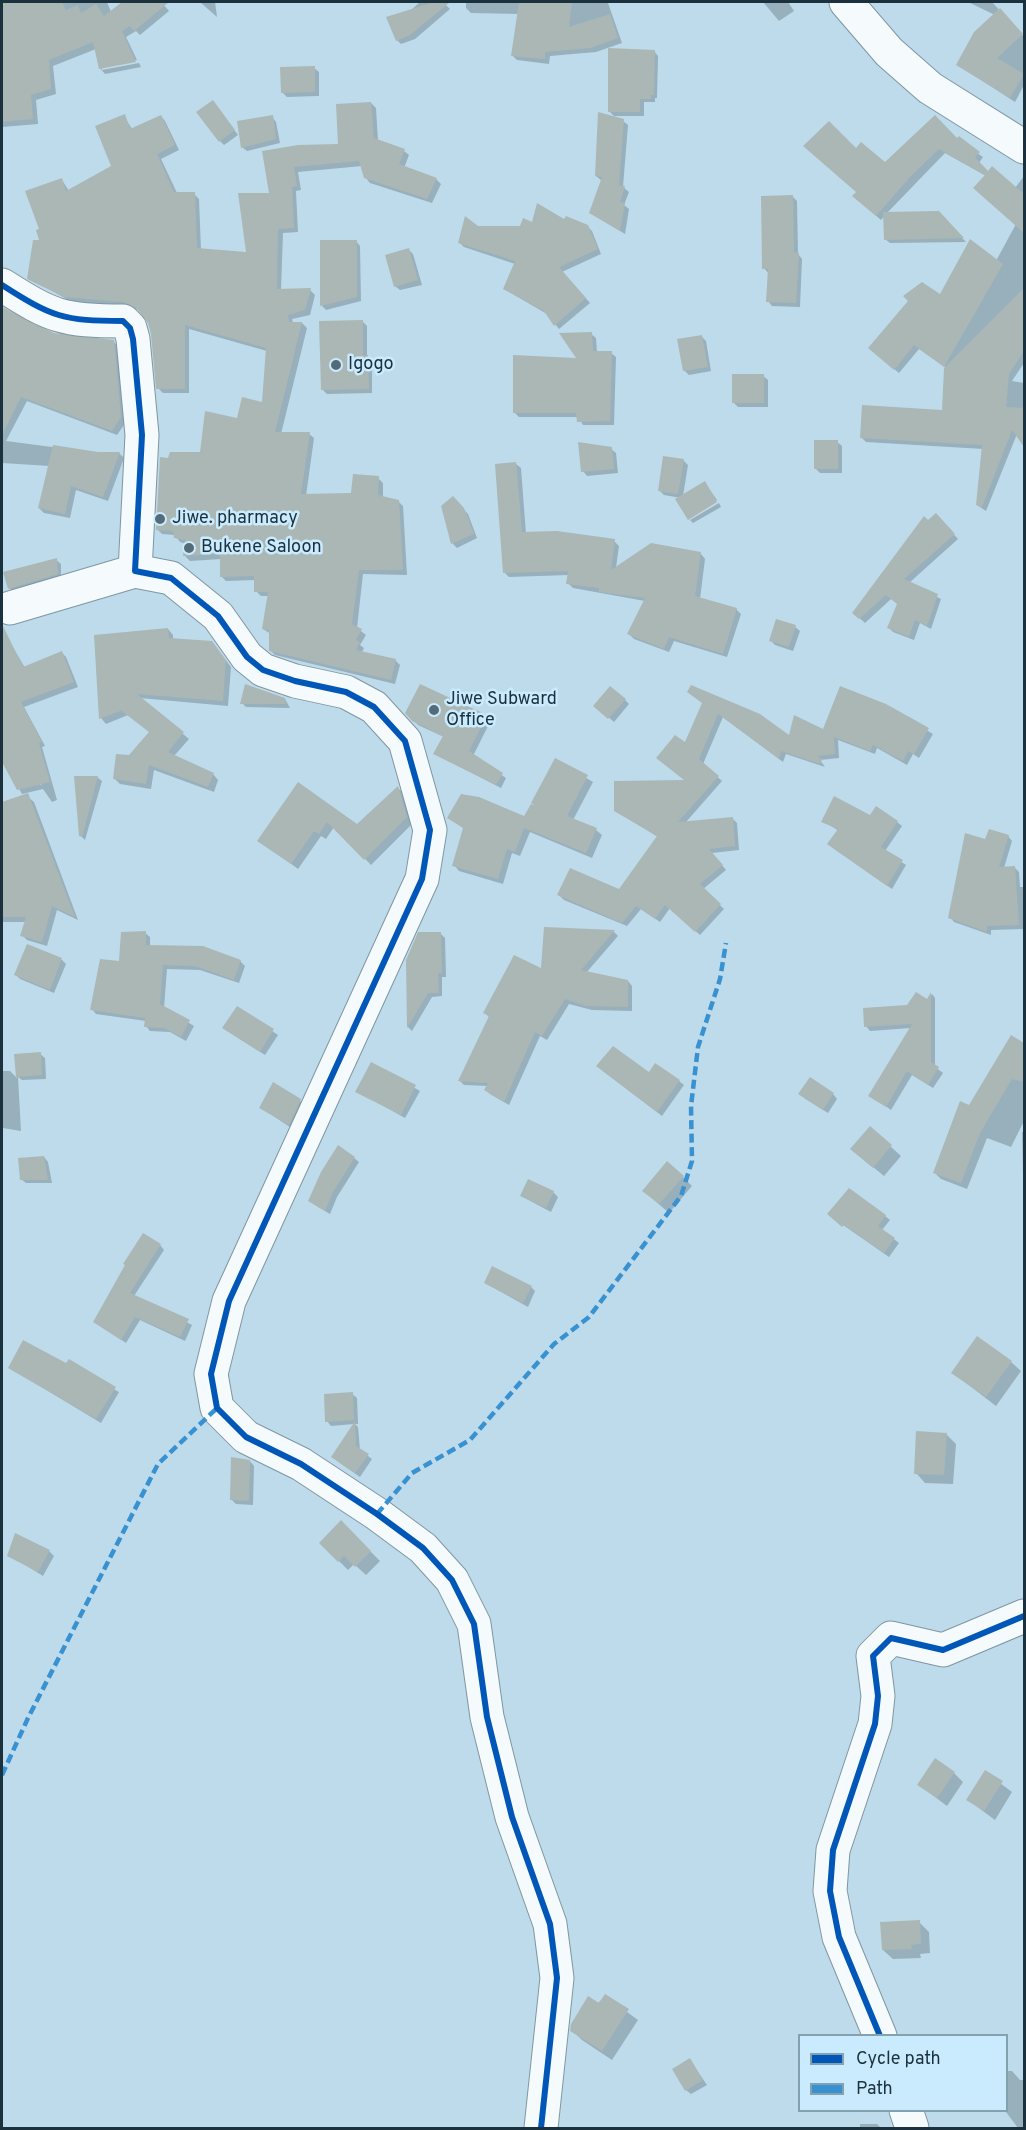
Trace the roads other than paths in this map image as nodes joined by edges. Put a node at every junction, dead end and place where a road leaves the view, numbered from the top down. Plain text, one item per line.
1 (846, 2) edge
2 (1024, 147) edge
3 (2, 285) edge
4 (135, 571) junction
5 (10, 608) dead end
6 (1024, 1616) edge
7 (879, 2034) edge
8 (907, 2112) edge
9 (541, 2128) edge
10 (912, 2128) edge

1 - 2 street
3 - 4 street
4 - 5 street
4 - 9 street
6 - 7 street
8 - 10 street

